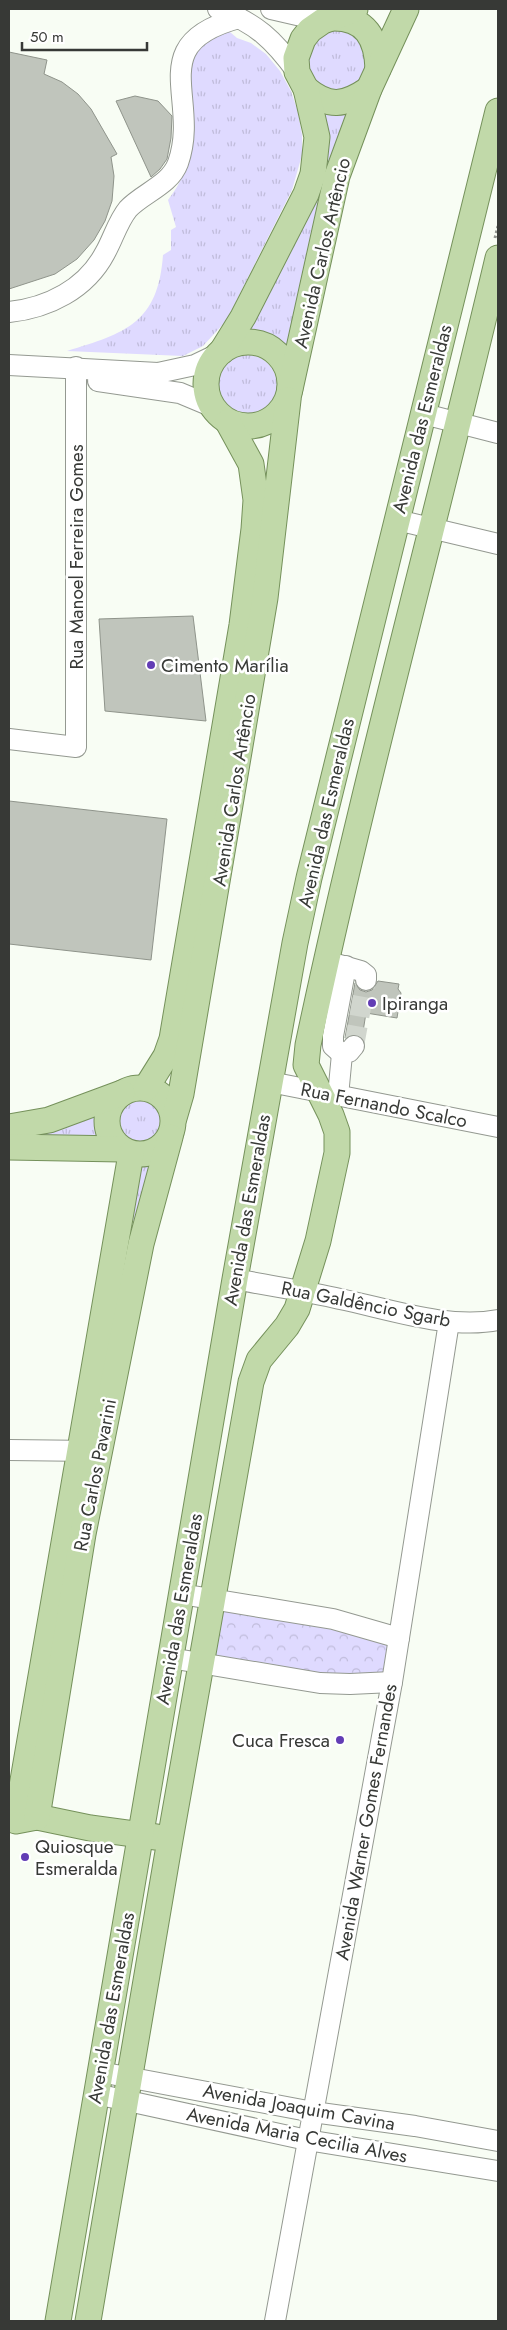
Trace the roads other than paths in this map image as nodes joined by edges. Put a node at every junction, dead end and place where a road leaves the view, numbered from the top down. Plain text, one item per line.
1 (218, 9) edge
2 (271, 9) edge
3 (406, 9) edge
4 (337, 16) edge
5 (239, 18) junction
6 (373, 79) junction
7 (301, 80) junction
8 (498, 111) edge
9 (496, 251) edge
10 (9, 312) edge
11 (221, 352) junction
12 (9, 365) edge
13 (76, 367) junction
14 (289, 395) junction
15 (220, 414) junction
16 (424, 414) junction
17 (459, 423) junction
18 (498, 433) edge
19 (397, 520) junction
20 (432, 527) junction
21 (498, 544) edge
22 (9, 739) edge
23 (336, 964) junction
24 (366, 980) dead end
25 (270, 1082) junction
26 (134, 1090) junction
27 (329, 1094) junction
28 (9, 1127) edge
29 (172, 1128) junction
30 (498, 1128) edge
31 (9, 1147) edge
32 (126, 1151) junction
33 (129, 1242) junction
34 (235, 1279) junction
35 (303, 1291) junction
36 (498, 1320) edge
37 (449, 1322) junction
38 (9, 1450) edge
39 (90, 1451) junction
40 (181, 1594) junction
41 (213, 1599) junction
42 (399, 1638) junction
43 (170, 1658) junction
44 (200, 1665) junction
45 (392, 1682) junction
46 (21, 1823) edge
47 (141, 1835) junction
48 (170, 1840) junction
49 (98, 2083) junction
50 (127, 2089) junction
51 (313, 2112) junction
52 (307, 2140) junction
53 (498, 2141) edge
54 (498, 2171) edge
55 (58, 2321) edge
56 (88, 2321) edge
57 (275, 2321) edge

1 - 5 street, Avenida Carlos Artêncio
2 - 4 street, Avenida Carlos Artêncio
3 - 6 main road
4 - 6 main road, Avenida Carlos Artêncio
4 - 7 main road
5 - 7 street, Avenida Carlos Artêncio
5 - 10 street
6 - 7 main road, Avenida Carlos Artêncio
6 - 14 main road, Avenida Carlos Artêncio
7 - 11 main road, Avenida Carlos Artêncio
8 - 16 main road, Avenida das Esmeraldas
9 - 17 main road, Avenida das Esmeraldas
11 - 13 street
11 - 14 main road
11 - 15 main road
12 - 13 street
13 - 15 street
13 - 22 street, Rua Manoel Ferreira Gomes
14 - 15 main road
14 - 29 main road, Avenida Carlos Artêncio
15 - 26 main road, Avenida Carlos Artêncio
16 - 17 street
16 - 19 main road, Avenida das Esmeraldas
17 - 18 street
17 - 20 main road, Avenida das Esmeraldas
19 - 20 street
19 - 25 main road, Avenida das Esmeraldas
20 - 21 street
20 - 23 main road, Avenida das Esmeraldas
23 - 24 street
23 - 27 main road, Avenida das Esmeraldas
23 - 27 street
25 - 27 street, Rua Fernando Scalco
25 - 34 main road, Avenida das Esmeraldas
26 - 28 main road
26 - 29 main road
26 - 32 main road
27 - 30 street, Rua Fernando Scalco
27 - 35 main road, Avenida das Esmeraldas
29 - 32 main road
29 - 33 main road, Rua Carlos Pavarini
31 - 32 main road
32 - 33 main road, Rua Carlos Pavarini
33 - 39 main road, Rua Carlos Pavarini
34 - 35 street, Rua Galdêncio Sgarb
34 - 40 main road, Avenida das Esmeraldas
35 - 37 street, Rua Galdêncio Sgarb
35 - 41 main road, Avenida das Esmeraldas
36 - 37 street, Rua Galdêncio Sgarb
37 - 42 street, Avenida Warner Gomes Fernandes
38 - 39 street
39 - 46 main road, Rua Carlos Pavarini
40 - 41 street
40 - 43 main road, Avenida das Esmeraldas
41 - 42 street
41 - 44 main road, Avenida das Esmeraldas
42 - 45 street, Avenida Warner Gomes Fernandes
43 - 44 street
43 - 47 main road, Avenida das Esmeraldas
44 - 45 street
44 - 48 main road, Avenida das Esmeraldas
45 - 51 street, Avenida Warner Gomes Fernandes
46 - 47 main road
47 - 48 main road
47 - 49 main road, Avenida das Esmeraldas
48 - 50 main road, Avenida das Esmeraldas
49 - 50 street, Avenida Joaquim Cavina
49 - 55 main road, Avenida das Esmeraldas
50 - 51 street, Avenida Joaquim Cavina
50 - 52 street, Avenida Maria Cecilia Alves
50 - 56 main road, Avenida das Esmeraldas
51 - 52 street, Avenida Warner Gomes Fernandes
51 - 53 street, Avenida Joaquim Cavina
52 - 54 street, Avenida Maria Cecilia Alves
52 - 57 street, Avenida Warner Gomes Fernandes

